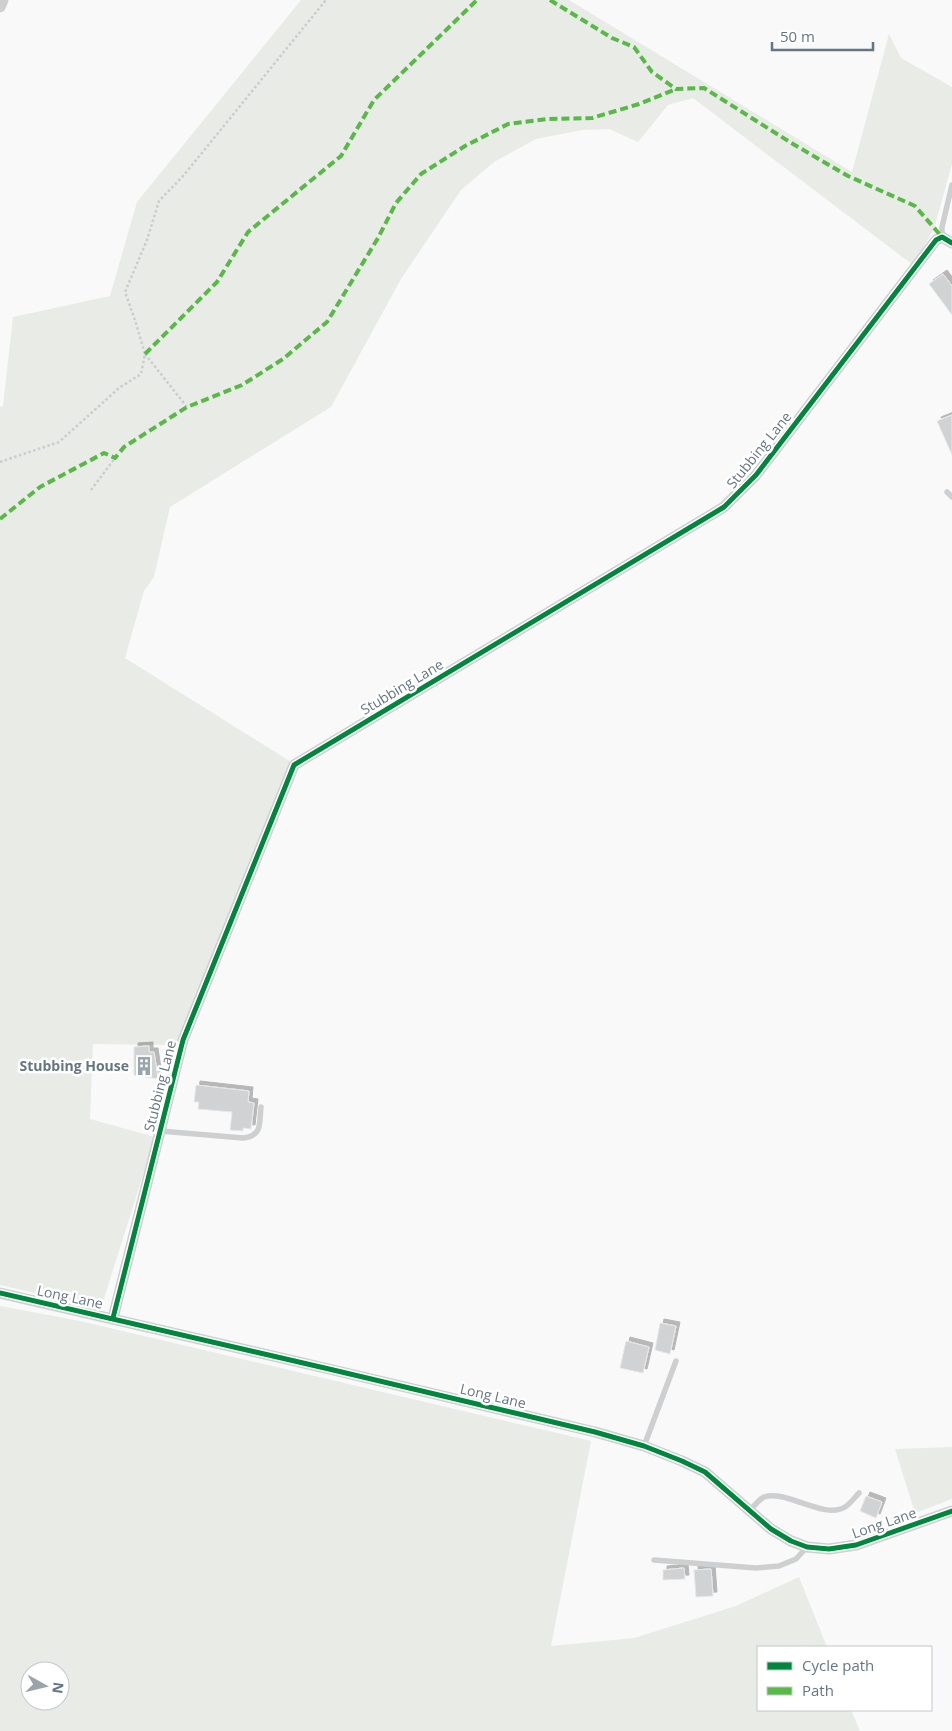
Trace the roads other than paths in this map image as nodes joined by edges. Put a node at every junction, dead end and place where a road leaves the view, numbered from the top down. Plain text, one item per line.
1 (3, 0) edge
2 (0, 6) edge
3 (952, 185) edge
4 (947, 240) edge
5 (947, 492) dead end
6 (952, 497) edge
7 (261, 1107) dead end
8 (160, 1131) junction
9 (0, 1293) edge
10 (113, 1318) junction
11 (676, 1361) dead end
12 (644, 1446) junction
13 (859, 1493) dead end
14 (750, 1511) junction
15 (952, 1511) edge
16 (807, 1547) junction
17 (654, 1560) dead end

1 - 2 street
3 - 4 lane
4 - 8 street, Stubbing Lane
5 - 6 lane
7 - 8 lane
8 - 10 street, Stubbing Lane
9 - 10 street, Long Lane
10 - 12 street, Long Lane
11 - 12 lane
12 - 14 street, Long Lane
13 - 14 lane
14 - 16 street, Long Lane
15 - 16 street, Long Lane
16 - 17 lane

